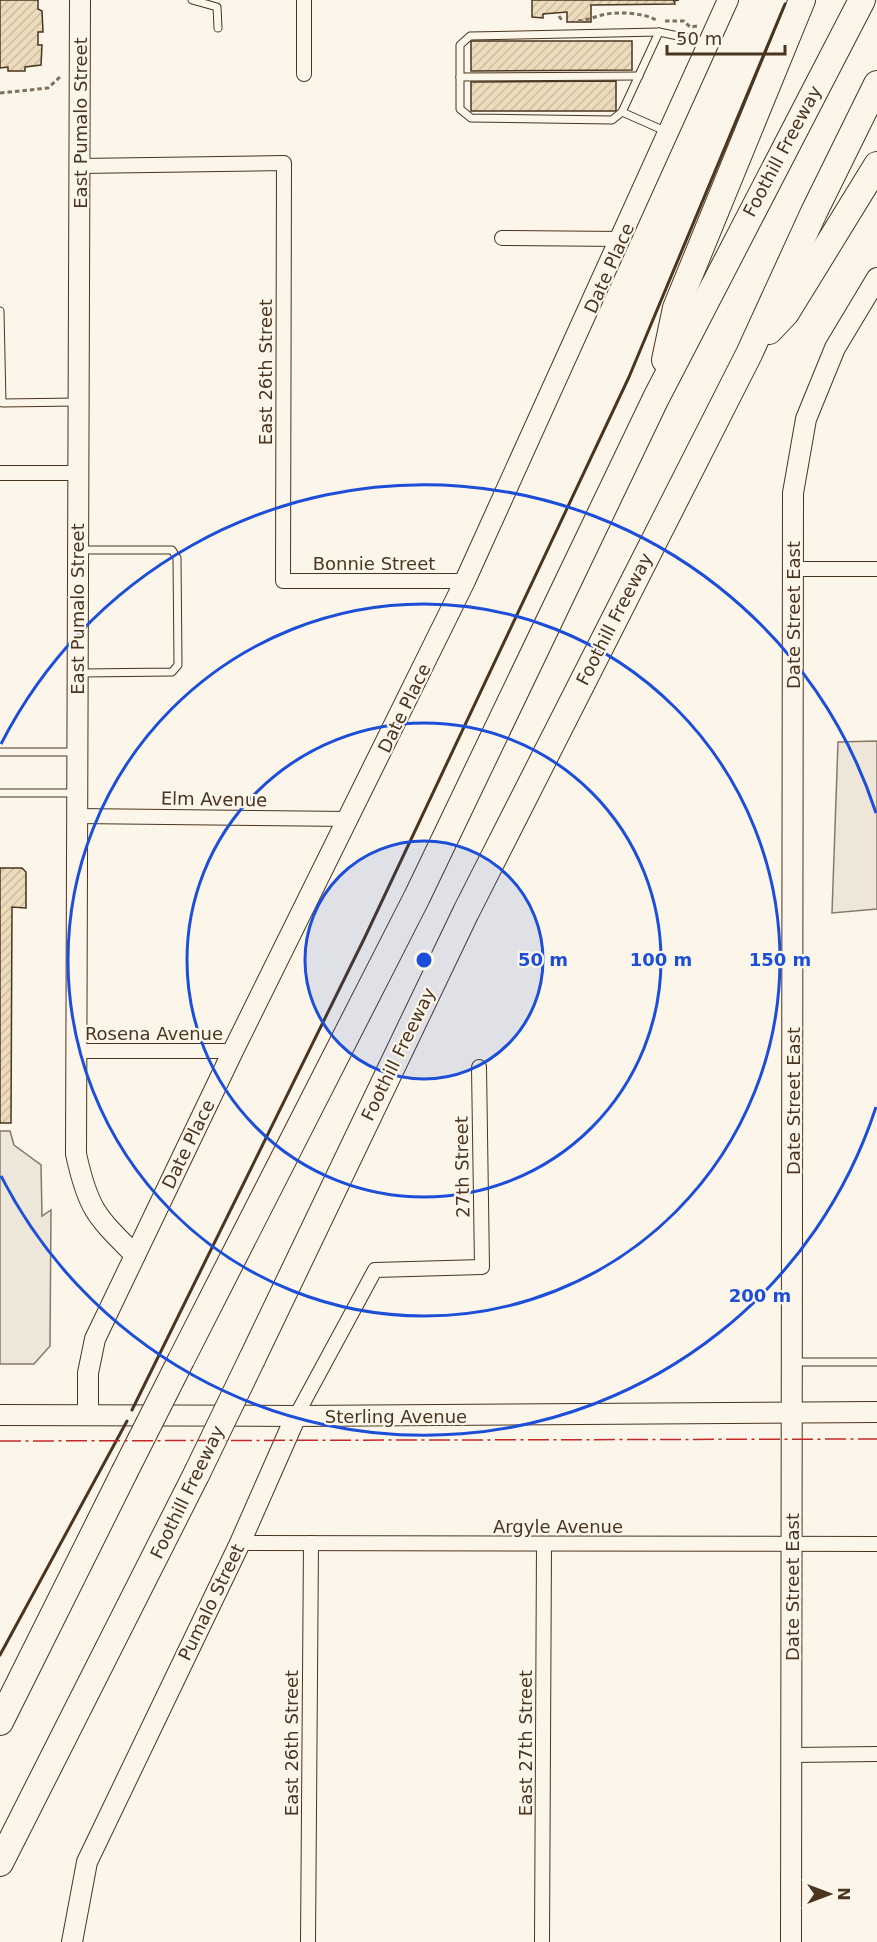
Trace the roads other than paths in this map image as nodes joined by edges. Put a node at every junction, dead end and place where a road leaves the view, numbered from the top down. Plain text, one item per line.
1 (80, 0) edge
2 (192, 0) edge
3 (304, 0) edge
4 (728, 0) edge
5 (801, 0) edge
6 (862, 0) edge
7 (218, 28) dead end
8 (659, 32) junction
9 (709, 43) junction
10 (304, 74) dead end
11 (639, 76) junction
12 (460, 77) junction
13 (877, 84) edge
14 (622, 112) junction
15 (669, 132) junction
16 (877, 165) edge
17 (80, 166) junction
18 (502, 238) dead end
19 (622, 239) junction
20 (877, 278) edge
21 (0, 311) edge
22 (749, 354) junction
23 (656, 398) junction
24 (77, 402) junction
25 (1, 403) edge
26 (0, 473) edge
27 (77, 473) junction
28 (76, 550) junction
29 (793, 569) junction
30 (877, 569) edge
31 (283, 581) joint
32 (465, 581) junction
33 (77, 673) junction
34 (0, 752) edge
35 (77, 753) junction
36 (0, 793) edge
37 (77, 794) junction
38 (77, 816) junction
39 (350, 819) junction
40 (76, 1051) junction
41 (233, 1051) junction
42 (479, 1067) dead end
43 (135, 1255) junction
44 (375, 1270) joint
45 (793, 1362) junction
46 (877, 1362) edge
47 (877, 1412) edge
48 (793, 1413) junction
49 (0, 1414) edge
50 (88, 1415) junction
51 (296, 1416) junction
52 (240, 1543) junction
53 (311, 1543) junction
54 (544, 1544) junction
55 (792, 1544) junction
56 (877, 1544) edge
57 (0, 1722) edge
58 (877, 1754) edge
59 (792, 1755) junction
60 (0, 1863) edge
61 (72, 1942) edge
62 (308, 1942) edge
63 (542, 1942) edge
64 (791, 1942) edge

1 - 17 street, East Pumalo Street
2 - 7 lane
3 - 10 street
4 - 9 street, Date Place
5 - 23 highway
6 - 23 highway, Foothill Freeway
8 - 9 lane
8 - 11 lane
8 - 12 lane
9 - 15 street, Date Place
11 - 12 lane
11 - 14 lane
12 - 14 lane
13 - 22 highway, Foothill Freeway
14 - 15 lane
15 - 19 street, Date Place
16 - 22 highway
17 - 24 street, East Pumalo Street
17 - 31 street, East 26th Street
18 - 19 street
19 - 32 street, Date Place
20 - 29 street, Date Street East
21 - 25 lane
22 - 60 highway, Foothill Freeway, bridge
23 - 57 highway, Foothill Freeway, bridge
24 - 25 lane
24 - 27 street, East Pumalo Street
26 - 27 street
27 - 28 street, East Pumalo Street
28 - 33 street, East Pumalo Street
28 - 33 lane
29 - 30 street
29 - 45 street, Date Street East
31 - 32 street, Bonnie Street
32 - 39 street, Date Place
33 - 35 street, East Pumalo Street
34 - 35 lane
35 - 37 street, East Pumalo Street
36 - 37 lane
37 - 38 street, East Pumalo Street
38 - 39 street, Elm Avenue
38 - 40 street, East Pumalo Street
39 - 41 street, Date Place
40 - 41 street, Rosena Avenue
40 - 43 street, East Pumalo Street
41 - 43 street, Date Place
42 - 44 street, 27th Street
43 - 50 street, Date Place
44 - 51 street, Pumalo Street
45 - 46 lane
45 - 48 street, Date Street East
47 - 48 street, Sterling Avenue
48 - 51 street, Sterling Avenue
48 - 55 street, Date Street East
49 - 50 street, Sterling Avenue
50 - 51 street, Sterling Avenue
51 - 52 street, Pumalo Street
52 - 53 street, Argyle Avenue
52 - 61 street, Pumalo Street
53 - 54 street, Argyle Avenue
53 - 62 street, East 26th Street
54 - 55 street, Argyle Avenue
54 - 63 street, East 27th Street
55 - 56 street, Argyle Avenue
55 - 59 street, Date Street East
58 - 59 street
59 - 64 street, Date Street East

